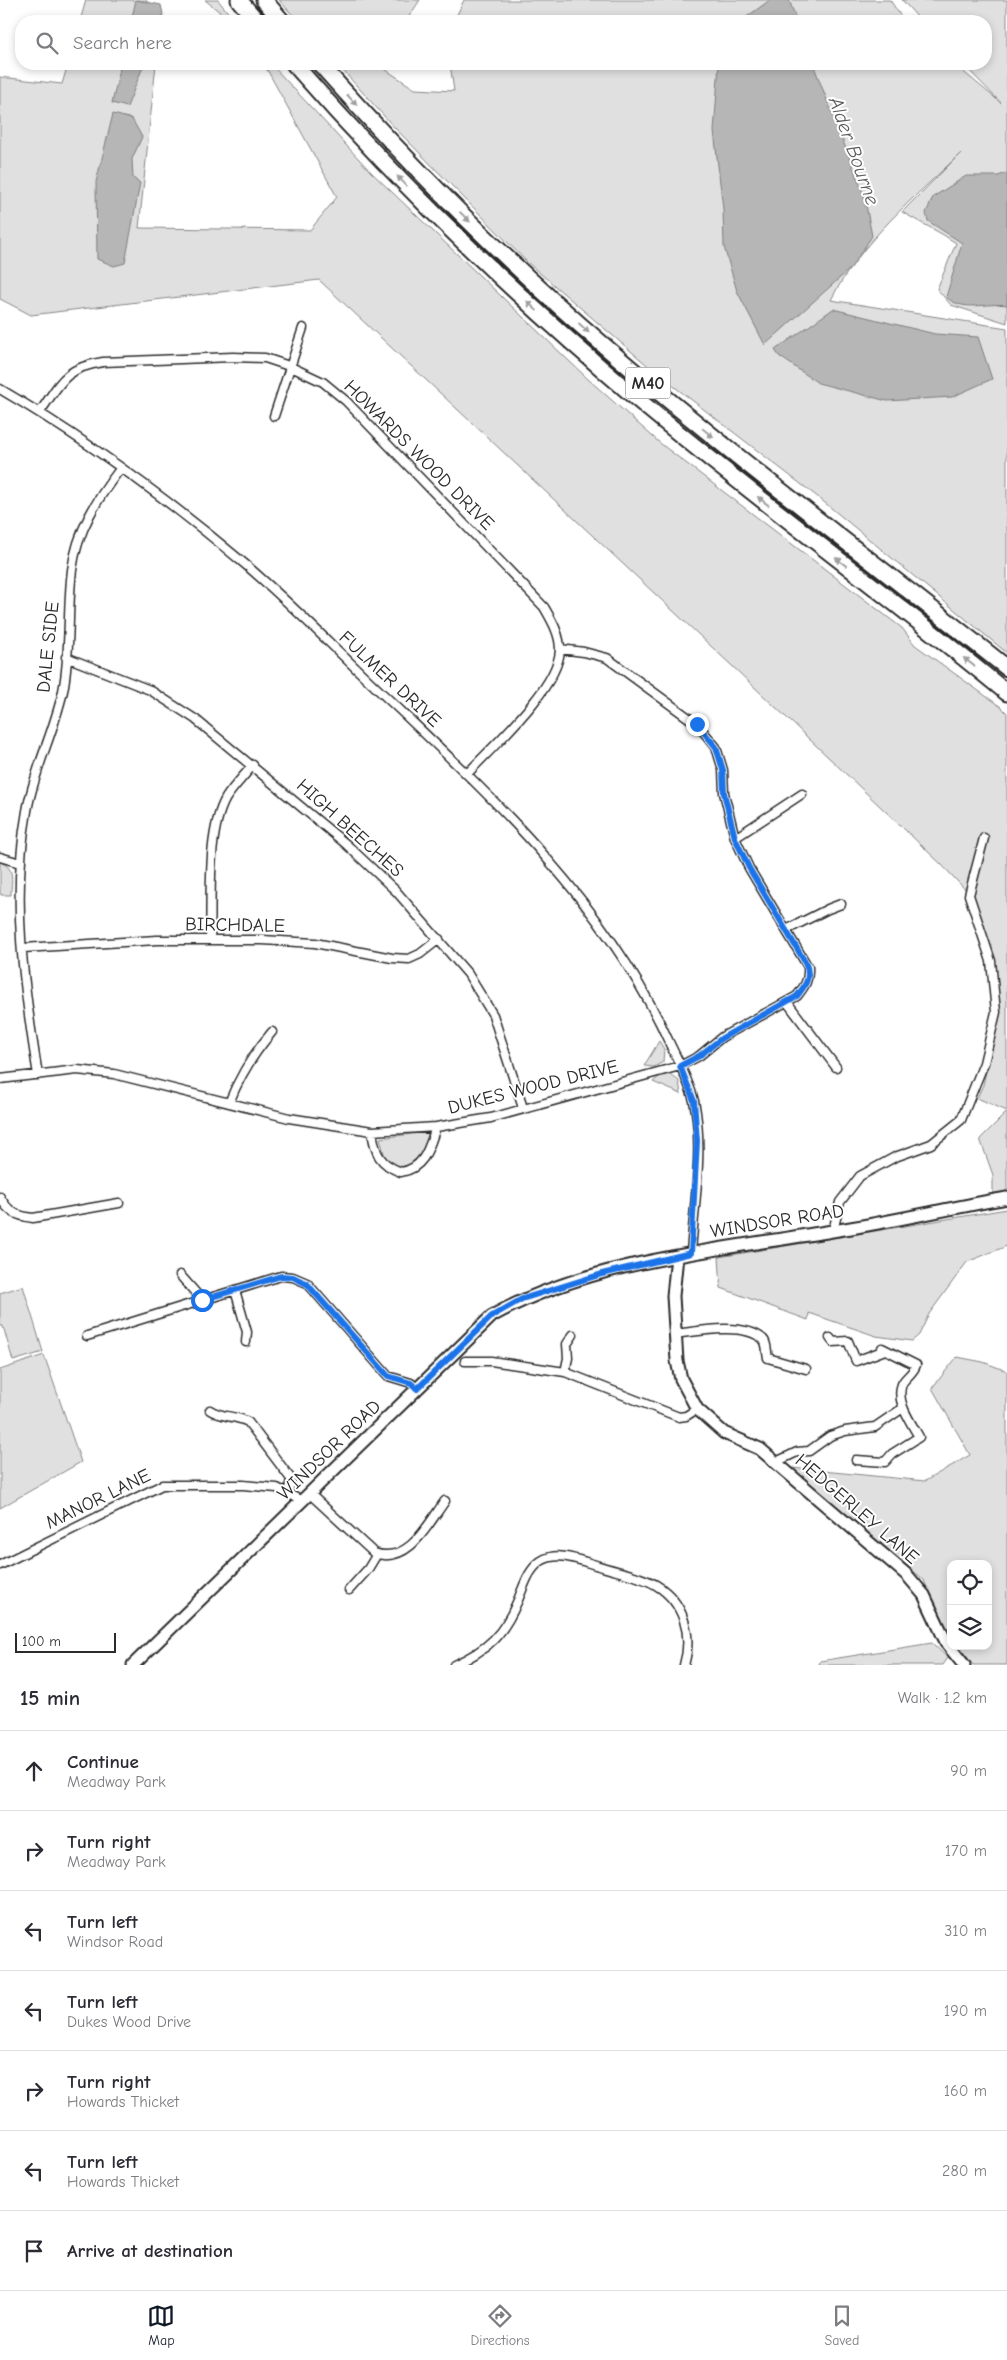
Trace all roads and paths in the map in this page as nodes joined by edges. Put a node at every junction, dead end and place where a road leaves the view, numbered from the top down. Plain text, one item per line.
1 (239, 0) edge
2 (264, 0) edge
3 (252, 15) edge
4 (277, 15) edge
5 (300, 70) edge
6 (326, 70) edge
7 (303, 328) dead end
8 (289, 366) junction
9 (0, 389) edge
10 (40, 412) junction
11 (274, 416) dead end
12 (120, 469) junction
13 (560, 650) junction
14 (66, 657) junction
15 (1007, 668) edge
16 (1007, 693) edge
17 (253, 765) junction
18 (467, 774) junction
19 (802, 794) dead end
20 (735, 838) junction
21 (984, 838) dead end
22 (0, 857) edge
23 (20, 864) junction
24 (841, 904) dead end
25 (786, 930) junction
26 (439, 939) junction
27 (210, 940) junction
28 (23, 948) junction
29 (787, 1002) junction
30 (272, 1032) dead end
31 (680, 1066) junction
32 (836, 1067) dead end
33 (38, 1075) junction
34 (0, 1079) edge
35 (229, 1102) junction
36 (523, 1108) junction
37 (436, 1127) junction
38 (372, 1131) junction
39 (0, 1197) edge
40 (1007, 1198) edge
41 (119, 1203) dead end
42 (833, 1231) junction
43 (691, 1253) junction
44 (677, 1256) junction
45 (180, 1275) dead end
46 (235, 1290) junction
47 (202, 1300) junction
48 (675, 1334) junction
49 (574, 1335) dead end
50 (87, 1336) dead end
51 (830, 1338) dead end
52 (246, 1342) dead end
53 (465, 1362) dead end
54 (806, 1369) dead end
55 (565, 1372) junction
56 (417, 1389) junction
57 (903, 1408) junction
58 (697, 1409) junction
59 (210, 1410) dead end
60 (856, 1460) dead end
61 (776, 1462) junction
62 (288, 1494) junction
63 (306, 1497) junction
64 (444, 1501) dead end
65 (377, 1554) junction
66 (0, 1565) edge
67 (348, 1590) dead end
68 (133, 1665) edge
69 (454, 1665) edge
70 (684, 1665) edge
71 (964, 1665) edge

1 - 3 highway
2 - 4 highway
16 -> 5 highway, M40
6 -> 15 highway, M40
7 - 8 street
8 - 10 street, HOWARDS WOOD DRIVE
8 - 11 street
8 - 13 street, HOWARDS WOOD DRIVE
9 - 10 street, FULMER DRIVE
10 - 12 street, FULMER DRIVE
12 - 14 street, DALE SIDE
12 - 18 street, FULMER DRIVE
13 - 18 street, HOWARDS WOOD DRIVE
13 - 20 street
14 - 17 street, HIGH BEECHES
14 - 23 street, DALE SIDE
17 - 26 street, HIGH BEECHES
17 - 27 street
18 - 31 street, FULMER DRIVE
19 - 20 street
20 - 25 street
21 - 42 street
22 - 23 street
23 - 28 street, DALE SIDE
24 - 25 street
25 - 29 street, DUKES WOOD DRIVE
26 - 27 street, BIRCHDALE
26 - 36 street, HIGH BEECHES
27 - 28 street, BIRCHDALE
28 - 33 street, DALE SIDE
29 - 31 street, DUKES WOOD DRIVE
29 - 32 street
30 - 35 street
31 - 36 street, DUKES WOOD DRIVE
31 - 43 street
33 - 34 street, DUKES WOOD DRIVE
33 - 35 street, DUKES WOOD DRIVE
35 - 38 street, DUKES WOOD DRIVE
36 - 37 street, DUKES WOOD DRIVE
37 - 38 street, DUKES WOOD DRIVE
37 - 38 street
39 - 41 street
40 - 42 main road, WINDSOR ROAD
42 - 43 main road, WINDSOR ROAD
43 - 44 main road, WINDSOR ROAD
44 - 48 main road, HEDGERLEY LANE
44 - 56 main road, WINDSOR ROAD
45 - 47 street
46 - 47 street
46 - 52 street
46 - 56 street
47 - 50 street
48 - 54 street
48 - 58 main road, HEDGERLEY LANE
49 - 55 street
51 - 57 street
53 - 55 street
55 - 58 street
56 - 63 main road, WINDSOR ROAD
57 - 60 street
57 - 61 street
58 - 61 main road, HEDGERLEY LANE
59 - 62 street
61 - 71 main road, HEDGERLEY LANE
62 - 63 street, MANOR LANE
62 - 66 street, MANOR LANE
63 - 65 street, MANOR LANE
63 - 68 main road, WINDSOR ROAD
64 - 65 street
65 - 67 street
69 - 70 street

